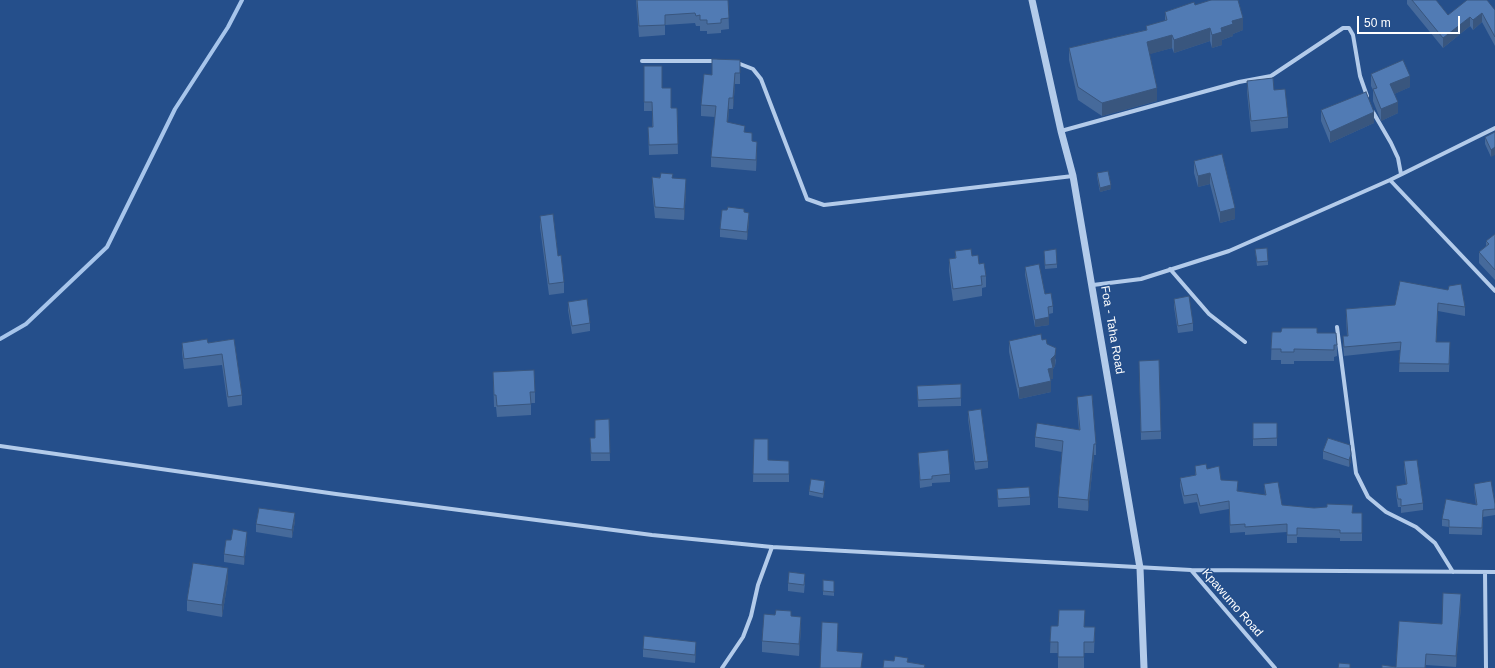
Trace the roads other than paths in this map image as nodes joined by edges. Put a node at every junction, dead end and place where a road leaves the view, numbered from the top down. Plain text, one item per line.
1 (1032, 0) edge
2 (642, 61) dead end
3 (720, 61) edge
4 (728, 62) edge
5 (1495, 128) edge
6 (1060, 131) junction
7 (1402, 174) junction
8 (1073, 176) junction
9 (1390, 180) junction
10 (1170, 269) junction
11 (1093, 285) junction
12 (1495, 291) edge
13 (1337, 327) dead end
14 (1245, 342) dead end
15 (0, 446) edge
16 (772, 547) junction
17 (1140, 568) junction
18 (1191, 570) junction
19 (1453, 572) junction
20 (1485, 572) junction
21 (1495, 572) edge
22 (722, 668) edge
23 (1144, 668) edge
24 (1275, 668) edge
25 (1486, 668) edge

1 - 6 street, Foa - Taha Road
2 - 3 street
4 - 8 street
5 - 7 street
6 - 7 street
6 - 8 street, Foa - Taha Road
7 - 9 street
8 - 11 street, Foa - Taha Road
9 - 10 street
9 - 12 street
10 - 11 street
10 - 14 street
11 - 17 street, Foa - Taha Road
13 - 19 street
15 - 16 street, Kpawumo Road
16 - 17 street, Kpawumo Road
16 - 22 street
17 - 18 street, Kpawumo Road
17 - 23 street, Foa - Taha Road
18 - 19 street
18 - 24 street, Kpawumo Road
19 - 20 street
20 - 21 street
20 - 25 street

